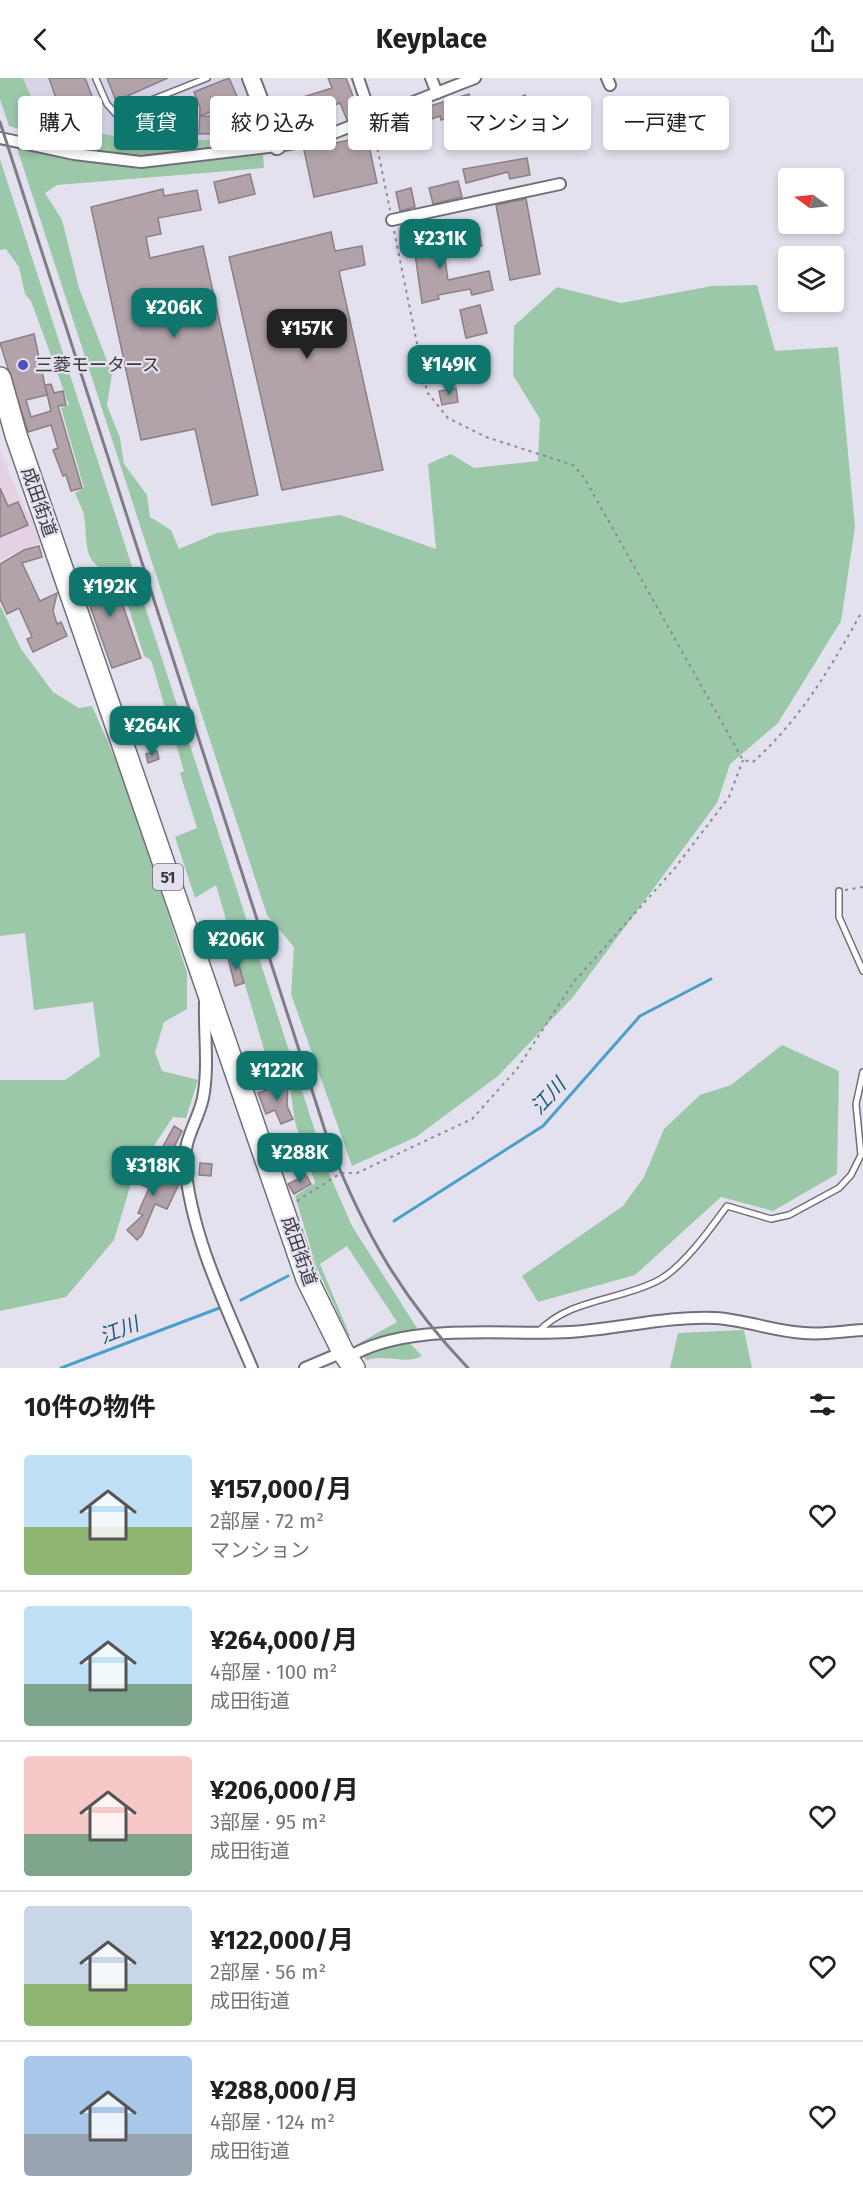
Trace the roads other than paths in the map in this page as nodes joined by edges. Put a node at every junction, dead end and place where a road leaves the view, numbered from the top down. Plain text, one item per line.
1 (207, 78) edge
2 (251, 78) edge
3 (358, 78) edge
4 (431, 78) edge
5 (475, 78) edge
6 (96, 79) edge
7 (437, 93) junction
8 (258, 96) edge
9 (364, 96) edge
10 (430, 96) edge
11 (0, 138) edge
12 (240, 150) edge
13 (560, 184) dead end
14 (392, 220) road end
15 (0, 378) edge
16 (839, 891) road end
17 (863, 971) edge
18 (205, 981) junction
19 (863, 1072) edge
20 (863, 1330) edge
21 (536, 1334) junction
22 (348, 1359) edge
23 (252, 1368) edge
24 (305, 1368) edge

1 - 6 lane
2 - 8 street
3 - 9 street
4 - 7 street
5 - 7 street
7 - 10 street
11 - 12 street
13 - 14 street
15 - 18 highway, 成田街道 / 51
16 - 17 lane
18 - 22 highway, 成田街道 / 51
18 - 23 street
19 - 21 lane
20 - 21 street
21 - 22 street
22 - 24 street

